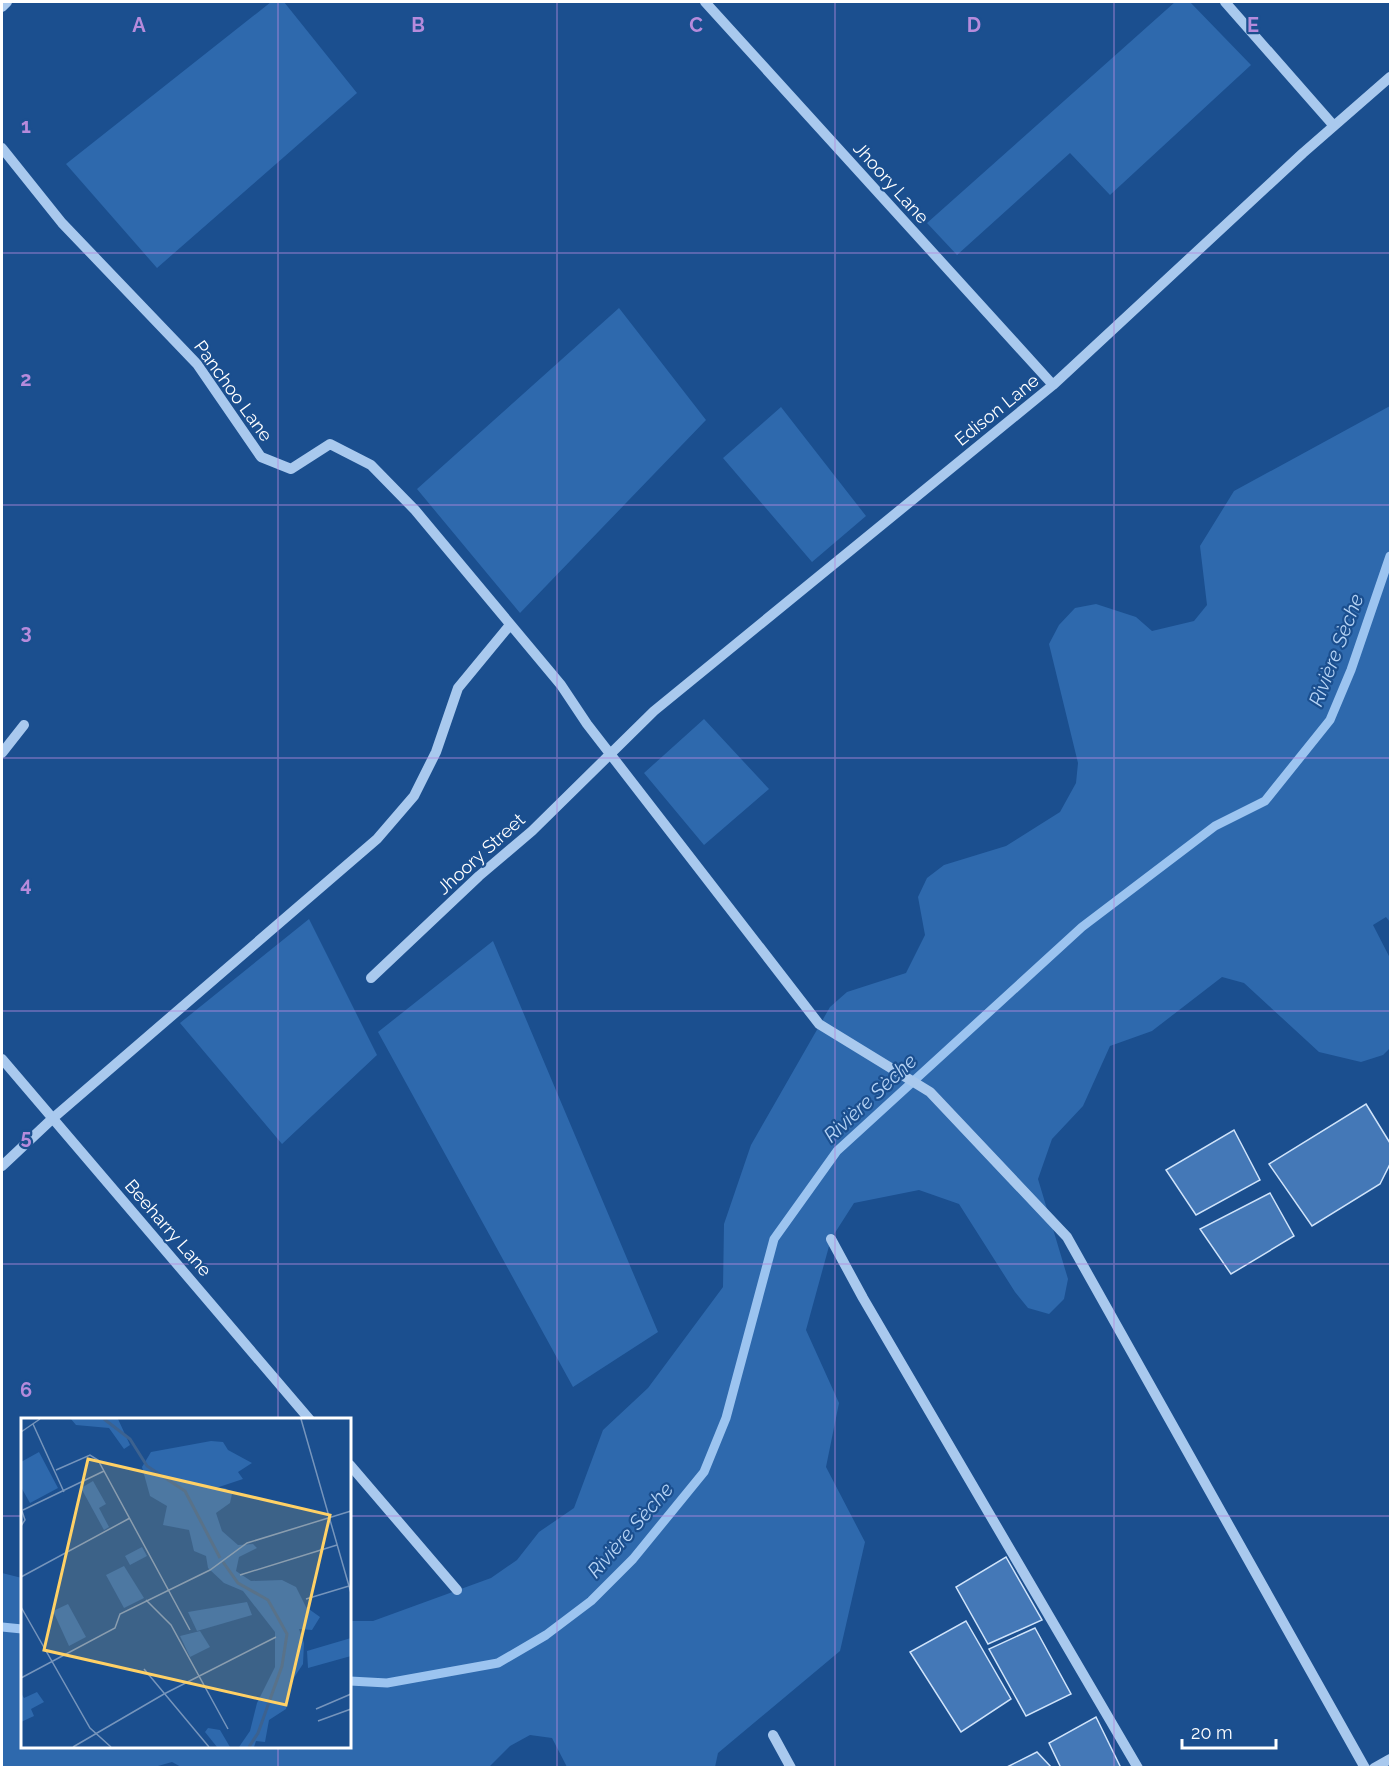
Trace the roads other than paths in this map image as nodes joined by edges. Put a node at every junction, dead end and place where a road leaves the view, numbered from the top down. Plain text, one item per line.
1 (8, 2) edge
2 (705, 2) edge
3 (1225, 2) edge
4 (2, 7) edge
5 (1390, 77) edge
6 (1334, 126) junction
7 (2, 148) edge
8 (1053, 385) junction
9 (510, 626) junction
10 (24, 725) dead end
11 (2, 753) edge
12 (610, 753) junction
13 (371, 978) dead end
14 (2, 1059) edge
15 (52, 1119) junction
16 (2, 1166) edge
17 (831, 1239) dead end
18 (309, 1418) edge
19 (351, 1466) edge
20 (457, 1590) dead end
21 (773, 1735) dead end
22 (1390, 1759) edge
23 (791, 1767) edge
24 (1138, 1767) edge
25 (1365, 1767) edge
26 (1374, 1767) edge

1 - 4 street
2 - 8 street, Jhoory Lane
3 - 6 street
5 - 6 street, Edison Lane
6 - 8 street, Edison Lane
7 - 9 street, Panchoo Lane
8 - 12 street, Edison Lane
9 - 12 street
9 - 15 street
10 - 11 street
12 - 13 street, Jhoory Street
12 - 25 street
14 - 15 street, Beeharry Lane
15 - 16 street
15 - 18 street, Beeharry Lane
17 - 24 street
19 - 20 street
21 - 23 street
22 - 26 street

